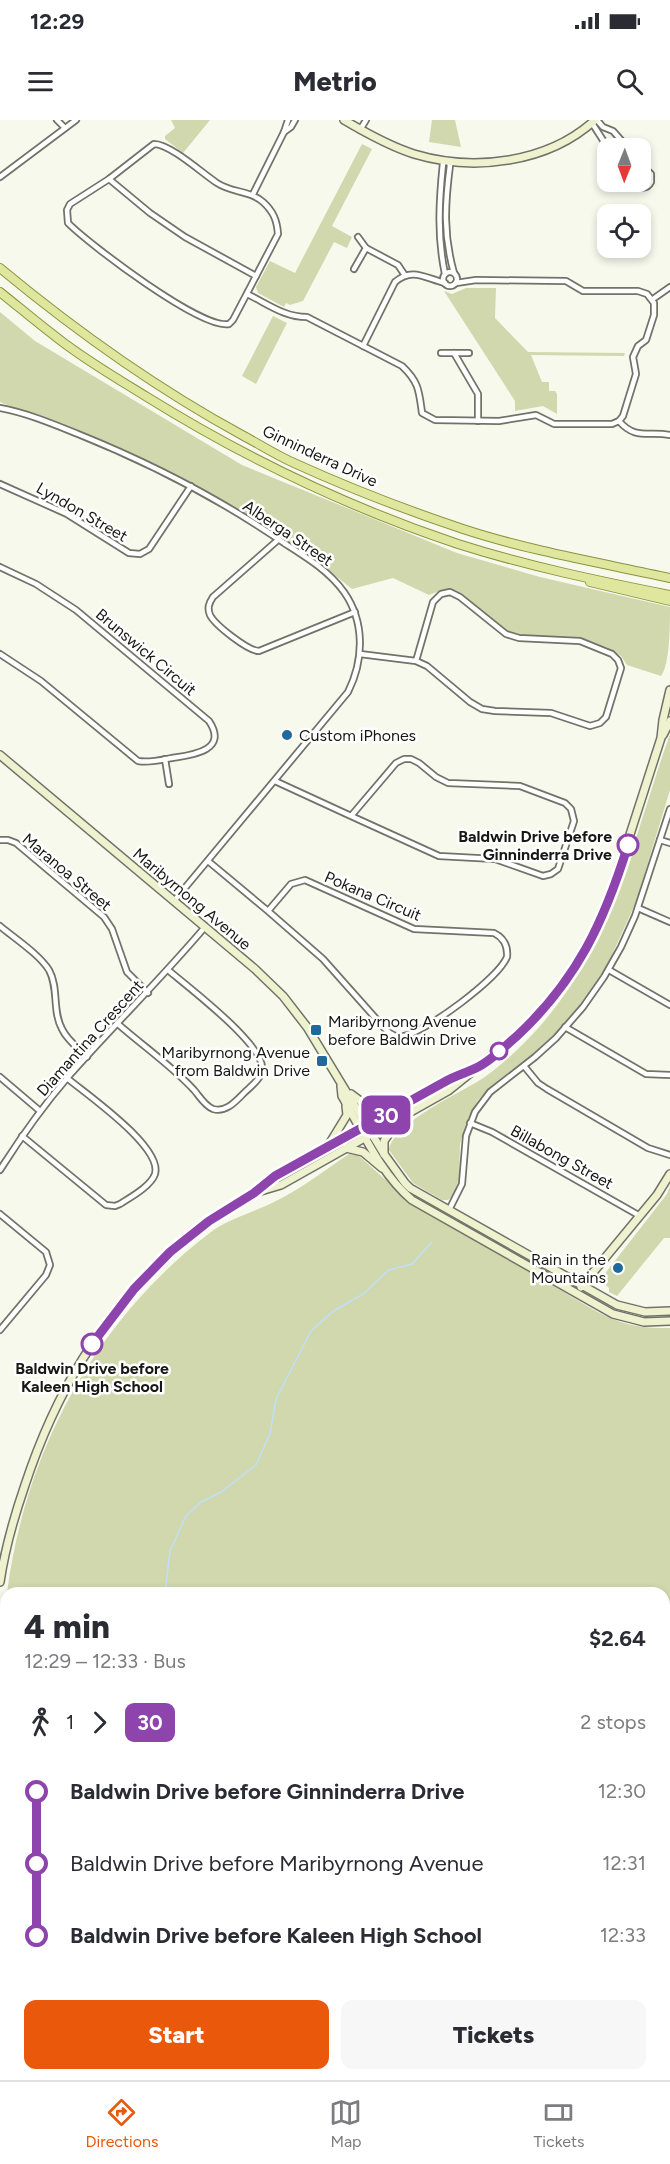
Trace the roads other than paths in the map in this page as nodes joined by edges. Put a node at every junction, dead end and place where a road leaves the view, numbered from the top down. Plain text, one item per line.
1 (57, 120) edge
2 (76, 120) edge
3 (288, 120) edge
4 (295, 120) edge
5 (344, 120) edge
6 (366, 120) edge
7 (595, 121) edge
8 (65, 128) junction
9 (360, 130) junction
10 (284, 132) junction
11 (603, 138) edge
12 (619, 138) edge
13 (448, 161) junction
14 (0, 177) edge
15 (109, 179) junction
16 (253, 194) junction
17 (438, 214) junction
18 (445, 214) junction
19 (358, 237) dead end
20 (366, 249) junction
21 (0, 268) edge
22 (354, 269) dead end
23 (404, 274) junction
24 (455, 274) junction
25 (445, 275) junction
26 (256, 276) junction
27 (429, 279) junction
28 (476, 280) junction
29 (445, 283) junction
30 (456, 283) junction
31 (670, 287) edge
32 (0, 292) edge
33 (247, 294) junction
34 (652, 299) junction
35 (363, 346) junction
36 (441, 353) dead end
37 (454, 353) junction
38 (469, 353) dead end
39 (0, 408) edge
40 (478, 421) junction
41 (619, 421) junction
42 (670, 435) edge
43 (0, 484) edge
44 (191, 486) junction
45 (279, 539) junction
46 (0, 567) edge
47 (545, 568) junction
48 (670, 578) edge
49 (670, 595) edge
50 (670, 601) edge
51 (354, 612) junction
52 (0, 654) edge
53 (360, 654) junction
54 (416, 661) junction
55 (670, 690) edge
56 (670, 721) edge
57 (661, 738) junction
58 (0, 755) edge
59 (165, 759) junction
60 (275, 781) junction
61 (169, 784) dead end
62 (670, 809) edge
63 (351, 816) junction
64 (0, 840) edge
65 (660, 840) junction
66 (670, 843) edge
67 (208, 861) junction
68 (174, 901) junction
69 (638, 908) junction
70 (268, 911) junction
71 (670, 922) edge
72 (0, 926) edge
73 (205, 927) junction
74 (168, 970) junction
75 (609, 970) junction
76 (148, 993) junction
77 (670, 1005) edge
78 (118, 1024) junction
79 (565, 1027) junction
80 (87, 1056) junction
81 (524, 1066) junction
82 (478, 1067) junction
83 (670, 1075) edge
84 (0, 1077) edge
85 (67, 1078) junction
86 (341, 1086) junction
87 (348, 1093) junction
88 (345, 1101) junction
89 (40, 1111) junction
90 (387, 1114) junction
91 (399, 1119) junction
92 (470, 1123) junction
93 (364, 1127) junction
94 (22, 1136) junction
95 (369, 1136) junction
96 (328, 1146) junction
97 (346, 1148) junction
98 (384, 1154) junction
99 (670, 1155) edge
100 (0, 1170) edge
101 (386, 1172) junction
102 (670, 1174) edge
103 (254, 1193) junction
104 (449, 1210) junction
105 (0, 1214) edge
106 (640, 1216) junction
107 (598, 1269) junction
108 (581, 1285) junction
109 (591, 1290) junction
110 (581, 1296) junction
111 (670, 1311) edge
112 (670, 1321) edge
113 (0, 1330) edge
114 (0, 1582) edge

1 - 8 street
2 - 8 street
3 - 10 street
4 - 10 street
5 - 9 street
6 - 9 street
7 - 11 street
7 - 12 street
7 - 13 street
8 - 14 street
9 - 13 street
10 - 16 street
13 - 17 street
13 - 18 street
15 - 16 street
15 - 26 street
15 - 33 street
16 - 26 street
17 - 18 street
17 - 25 street
18 - 24 street
19 - 20 street
20 - 22 street
20 - 23 street
21 - 48 main road, Ginninderra Drive
23 - 27 street
23 - 35 street
24 - 25 street
24 - 28 street
24 - 30 street
25 - 27 street
25 - 29 street
26 - 33 street
27 - 29 street
28 - 30 street
28 - 34 street
29 - 30 street
31 - 34 street
32 - 47 main road, Ginninderra Drive
33 - 35 street
34 - 41 street
35 - 40 street
36 - 37 street
37 - 38 street
37 - 40 street
39 - 44 street, Alberga Street
40 - 41 street
41 - 42 street
43 - 44 street, Lyndon Street
44 - 45 street, Alberga Street
45 - 51 street, Alberga Street
45 - 51 street
46 - 59 street, Brunswick Circuit
47 - 49 main road, Ginninderra Drive
47 - 50 main road
51 - 53 street, Alberga Street
52 - 59 street, Brunswick Circuit
53 - 54 street
53 - 60 street, Alberga Street
54 - 54 street
55 - 57 street
56 - 57 street
57 - 82 street
58 - 68 street, Maribyrnong Avenue
59 - 61 street
60 - 63 street
60 - 67 street, Alberga Street
62 - 65 street
63 - 63 street
64 - 76 street, Maranoa Street
65 - 66 street
65 - 69 street
67 - 68 street, Alberga Street
67 - 70 street, Pokana Circuit
68 - 73 street, Maribyrnong Avenue
69 - 71 street
69 - 75 street
70 - 70 street, Pokana Circuit
72 - 80 street
73 - 74 street, Diamantina Crescent
73 - 86 street, Maribyrnong Avenue
74 - 76 street, Diamantina Crescent
74 - 78 street
75 - 77 street
75 - 79 street
76 - 78 street, Diamantina Crescent
78 - 80 street, Diamantina Crescent
79 - 81 street
79 - 83 street
80 - 85 street, Diamantina Crescent
81 - 92 street
81 - 99 street
82 - 90 street
82 - 91 street
84 - 89 street
85 - 89 street, Diamantina Crescent
85 - 94 street
86 - 87 street, Maribyrnong Avenue
86 - 88 street, Maribyrnong Avenue
87 - 90 street
87 - 93 street, Maribyrnong Avenue
88 - 93 street, Maribyrnong Avenue
88 - 96 street
89 - 94 street, Diamantina Crescent
90 - 93 street
91 - 95 street
91 - 98 street
92 - 104 street
92 - 106 street, Billabong Street
93 - 95 street
93 - 96 street
94 - 100 street, Diamantina Crescent
95 - 97 street
95 - 98 street
95 - 101 street
96 - 103 street
97 - 101 street
97 - 103 street
98 - 104 street
101 - 110 street
102 - 106 street
103 - 114 street
104 - 108 street
105 - 113 street
106 - 107 street
107 - 108 street
107 - 109 street
108 - 109 street
108 - 110 street
109 - 110 street
109 - 111 street
110 - 112 street

